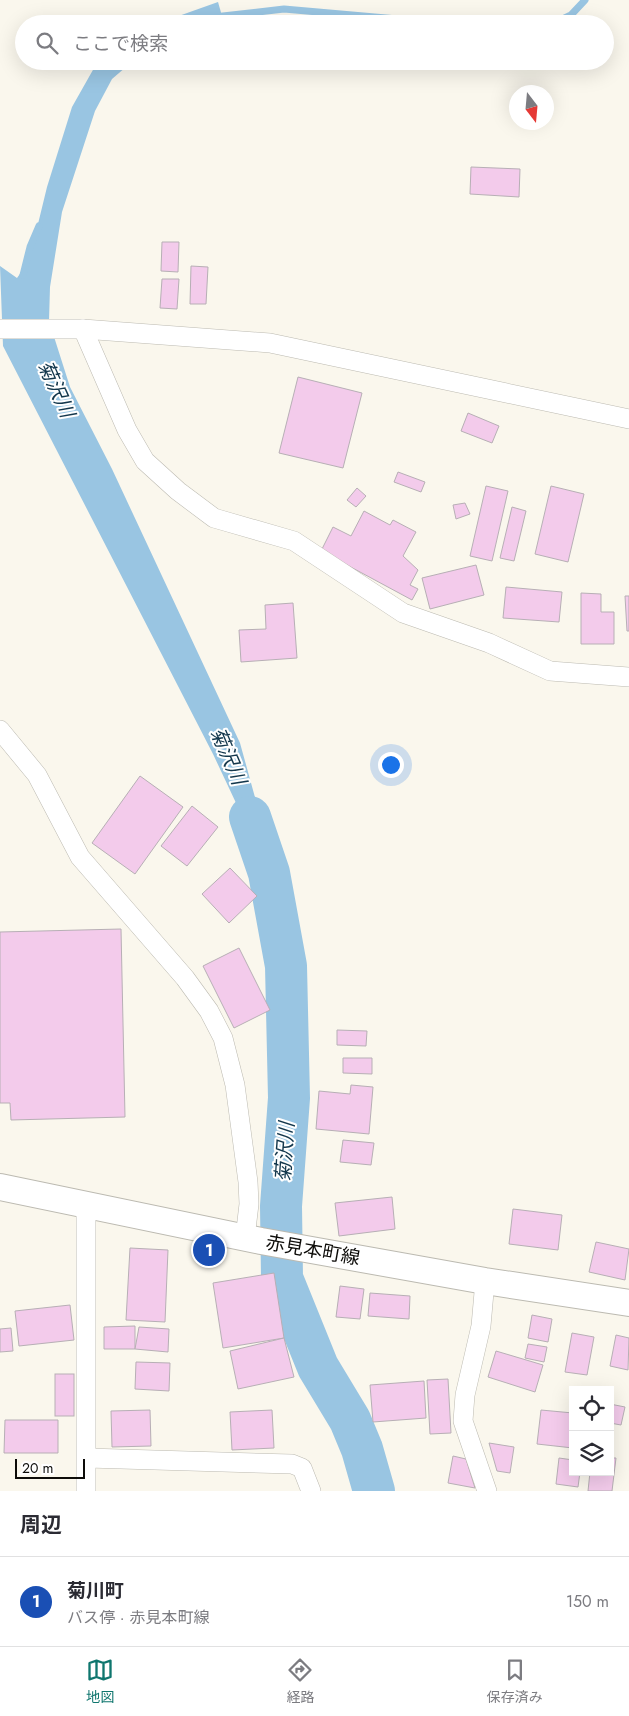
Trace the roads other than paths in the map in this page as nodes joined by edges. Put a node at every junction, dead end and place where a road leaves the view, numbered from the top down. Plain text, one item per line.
1 (0, 329) edge
2 (83, 329) junction
3 (629, 419) edge
4 (629, 677) edge
5 (0, 730) edge
6 (0, 1187) edge
7 (86, 1204) junction
8 (253, 1239) junction
9 (485, 1281) junction
10 (629, 1303) edge
11 (87, 1458) junction
12 (86, 1491) edge
13 (311, 1491) edge
14 (487, 1491) edge

1 - 2 street
2 - 3 street
2 - 4 street
5 - 8 street
6 - 7 main road, 赤見本町線
7 - 8 main road, 赤見本町線
7 - 11 street
8 - 9 main road, 赤見本町線
9 - 10 main road, 赤見本町線
9 - 14 street
11 - 12 street
11 - 13 street

